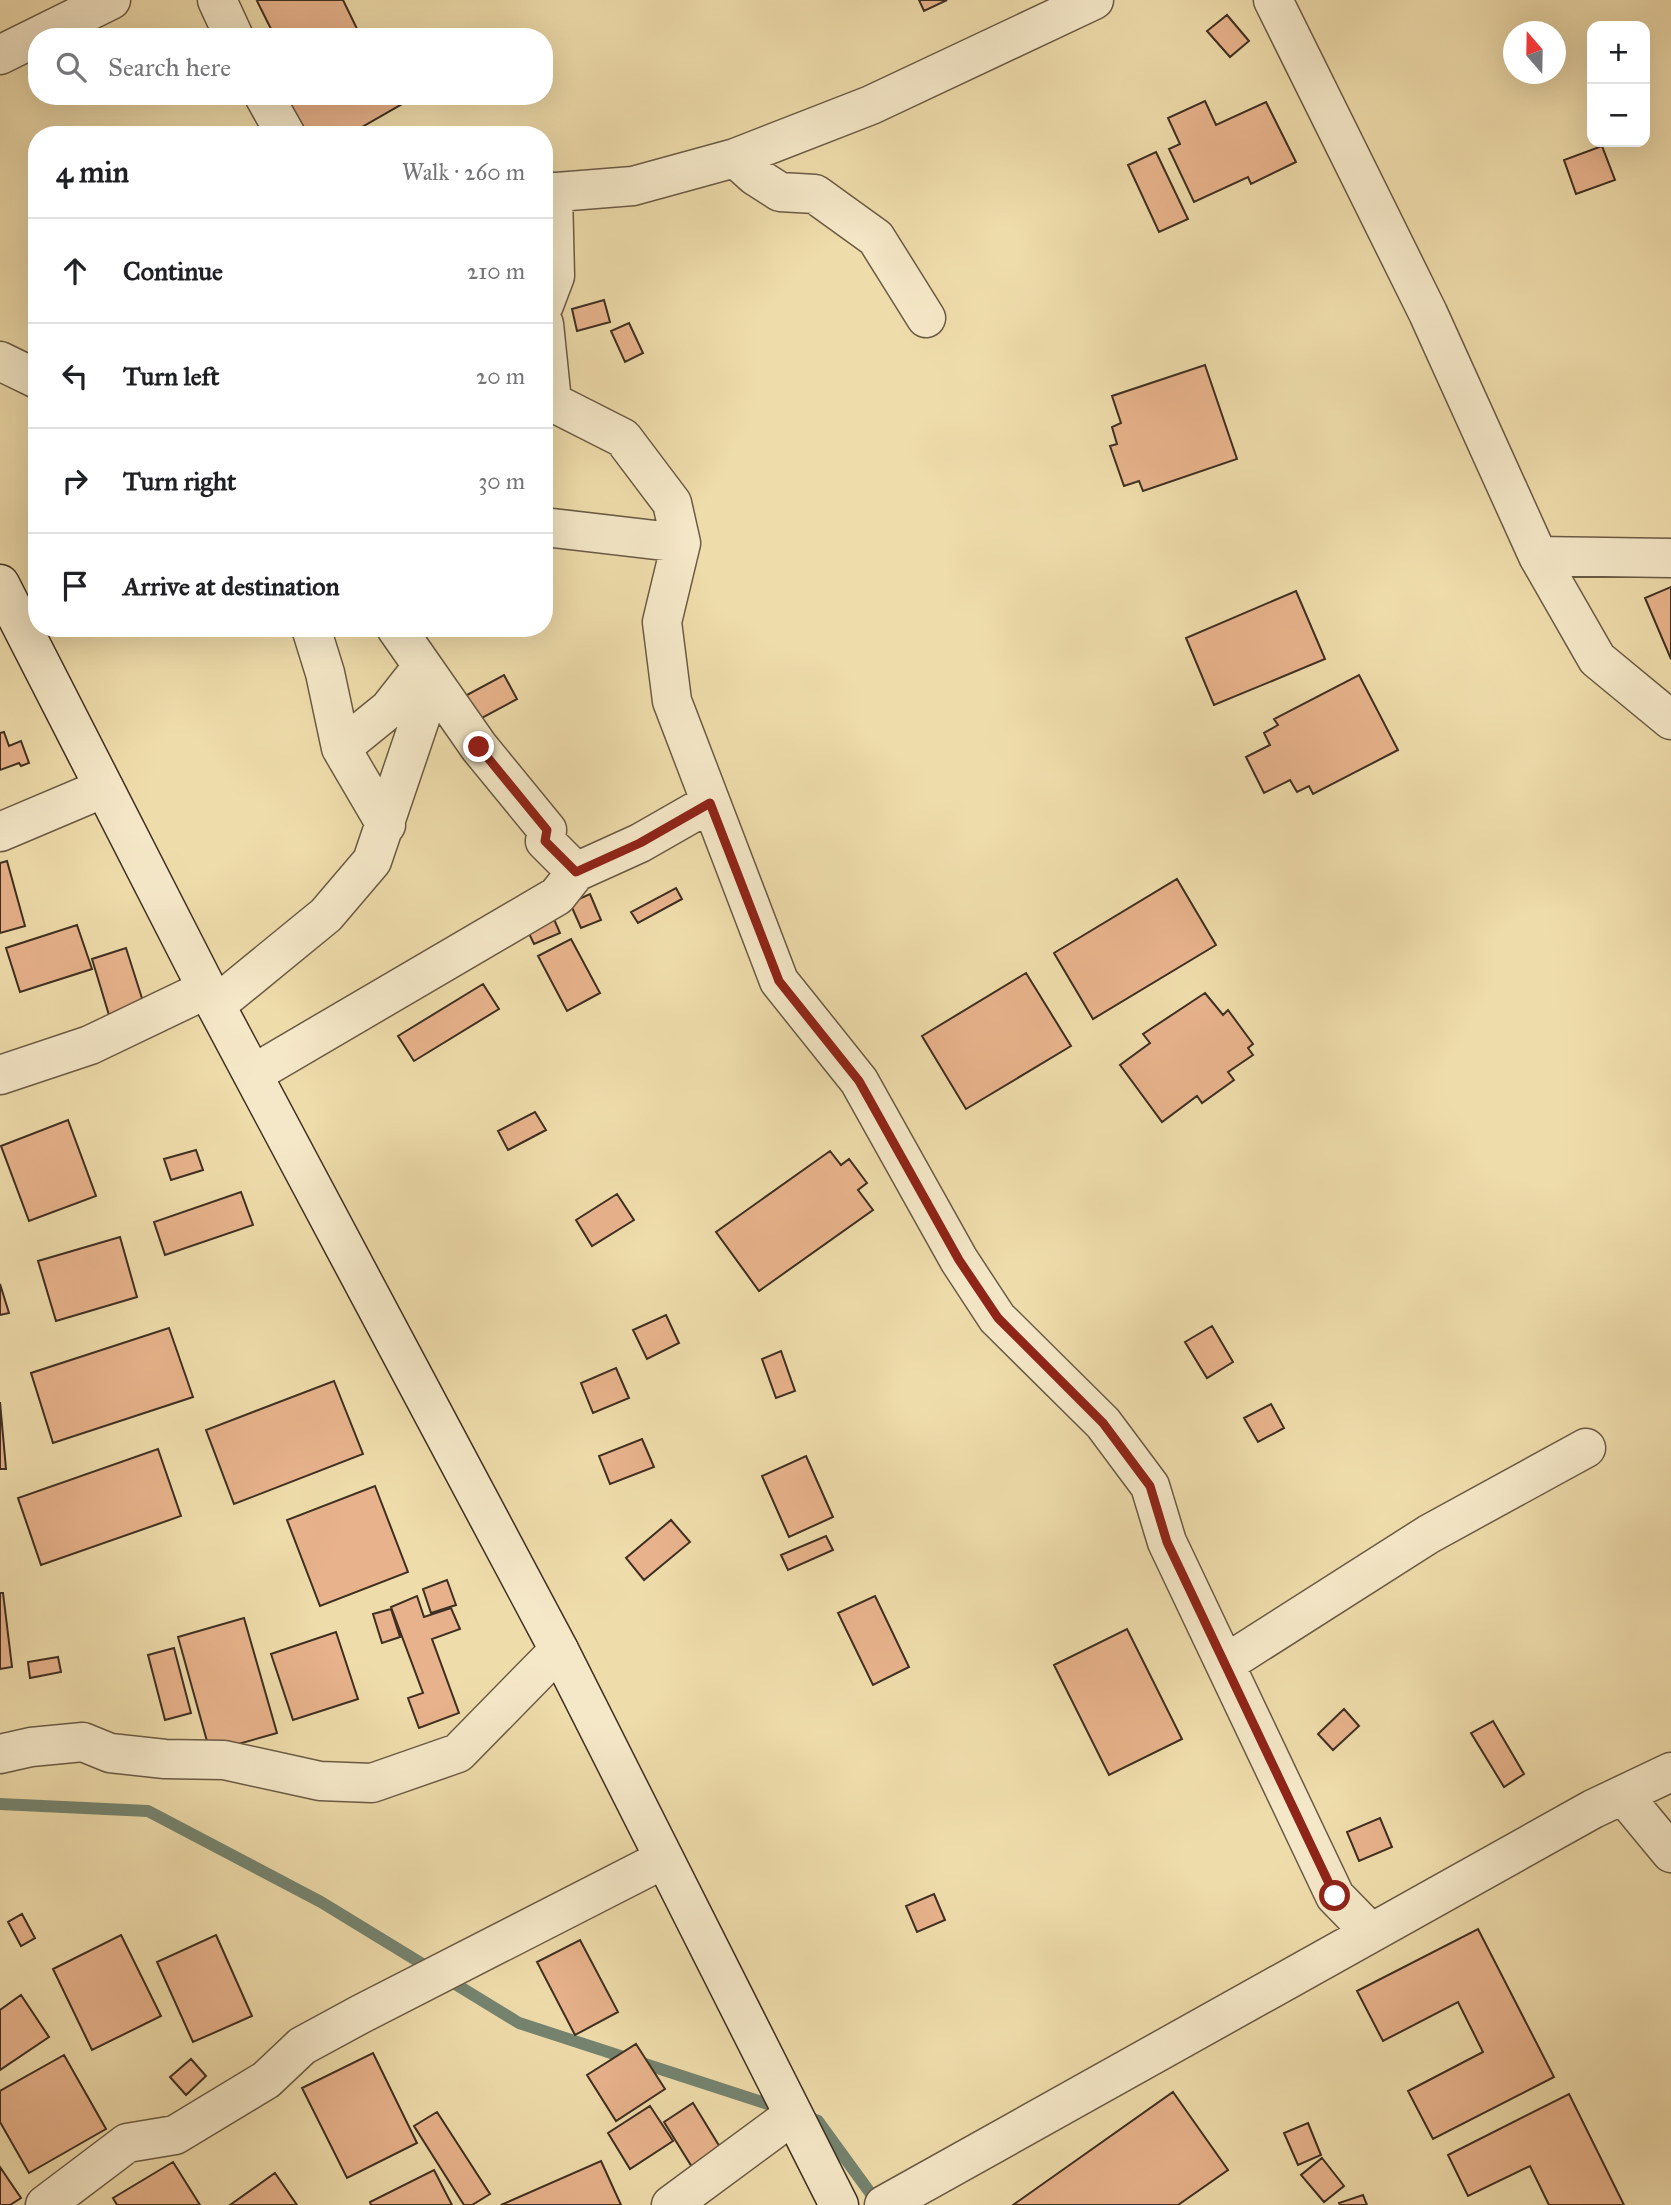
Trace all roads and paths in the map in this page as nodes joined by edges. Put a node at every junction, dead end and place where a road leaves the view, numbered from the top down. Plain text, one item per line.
1 (111, 0) edge
2 (217, 0) edge
3 (1094, 0) edge
4 (1273, 0) edge
5 (54, 28) edge
6 (230, 28) edge
7 (28, 41) edge
8 (0, 55) edge
9 (269, 105) edge
10 (281, 126) edge
11 (734, 158) junction
12 (553, 193) edge
13 (553, 248) edge
14 (553, 281) edge
15 (926, 318) dead end
16 (0, 361) edge
17 (28, 375) edge
18 (553, 406) edge
19 (553, 528) edge
20 (681, 543) junction
21 (1538, 556) junction
22 (1671, 558) edge
23 (0, 584) edge
24 (314, 637) edge
25 (402, 637) edge
26 (428, 674) junction
27 (1671, 720) edge
28 (341, 748) junction
29 (104, 788) junction
30 (710, 803) junction
31 (386, 825) junction
32 (0, 832) edge
33 (576, 872) junction
34 (211, 997) junction
35 (253, 1074) junction
36 (0, 1076) edge
37 (1586, 1448) dead end
38 (559, 1650) junction
39 (1225, 1664) junction
40 (0, 1754) edge
41 (1671, 1772) edge
42 (1623, 1795) junction
43 (1671, 1853) edge
44 (664, 1858) junction
45 (1335, 1896) junction
46 (1371, 1933) junction
47 (1312, 1966) junction
48 (793, 2115) junction
49 (52, 2204) edge
50 (671, 2205) edge
51 (839, 2205) edge
52 (884, 2205) edge

1 - 5 street
2 - 6 street
3 - 11 street
4 - 21 street
7 - 8 street
9 - 10 street
11 - 12 street
11 - 15 street
13 - 14 street
16 - 17 street
18 - 20 street
19 - 20 street
20 - 30 street
21 - 22 street
21 - 27 street
23 - 29 street
24 - 28 street
25 - 26 street
26 - 28 street
26 - 31 street
26 - 33 street
28 - 31 street
29 - 32 street
29 - 34 street
30 - 33 street
30 - 39 street
31 - 34 street
33 - 35 street
34 - 35 street
34 - 36 street
35 - 38 street
37 - 39 street
38 - 40 street
38 - 44 street
39 - 45 street
41 - 42 street
42 - 43 street
42 - 46 street
44 - 48 street
44 - 49 street
45 - 46 street
45 - 47 street
46 - 47 street
47 - 52 street
48 - 50 street
48 - 51 street

